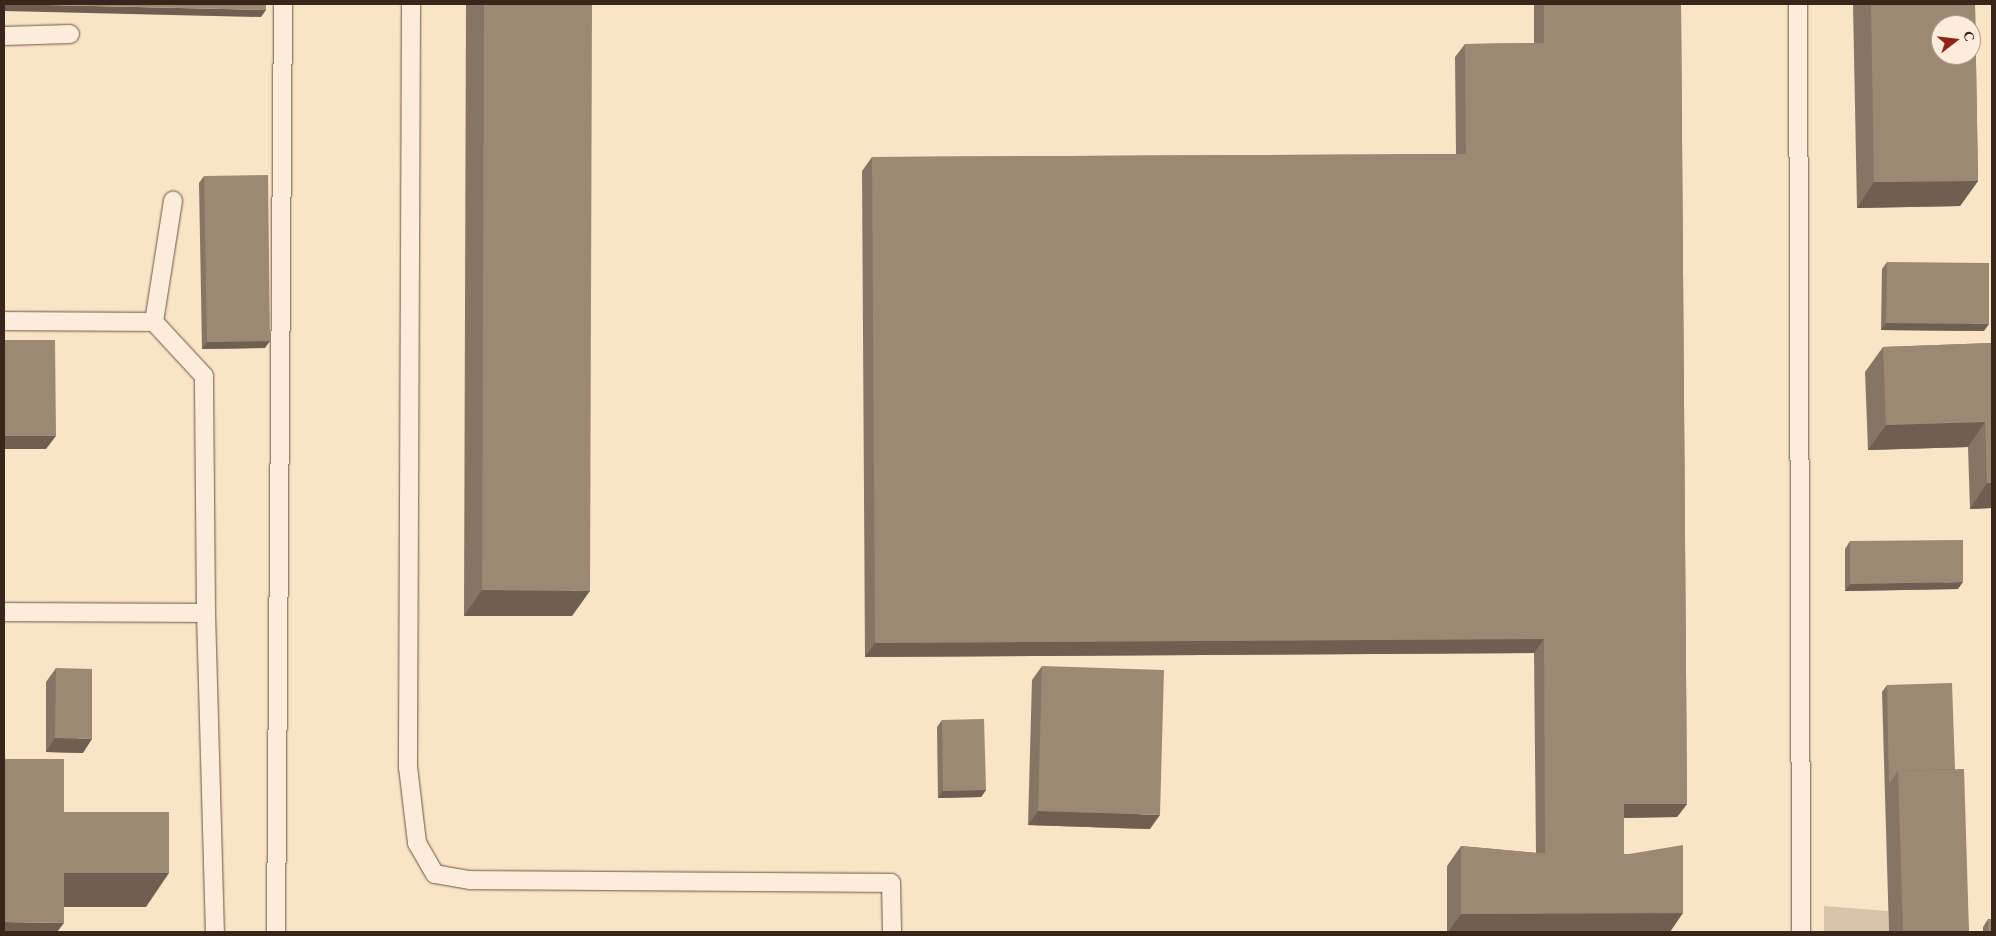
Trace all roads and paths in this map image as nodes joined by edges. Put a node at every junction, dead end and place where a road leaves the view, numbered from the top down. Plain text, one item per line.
1 (283, 4) edge
2 (411, 4) edge
3 (1798, 4) edge
4 (70, 34) dead end
5 (4, 36) edge
6 (173, 200) dead end
7 (4, 321) edge
8 (154, 322) junction
9 (4, 612) edge
10 (206, 613) junction
11 (215, 932) edge
12 (276, 932) edge
13 (892, 932) edge
14 (1801, 932) edge

1 - 12 lane
2 - 13 lane
3 - 14 lane
4 - 5 lane
6 - 8 lane
7 - 8 lane
8 - 10 lane
9 - 10 lane
10 - 11 lane

